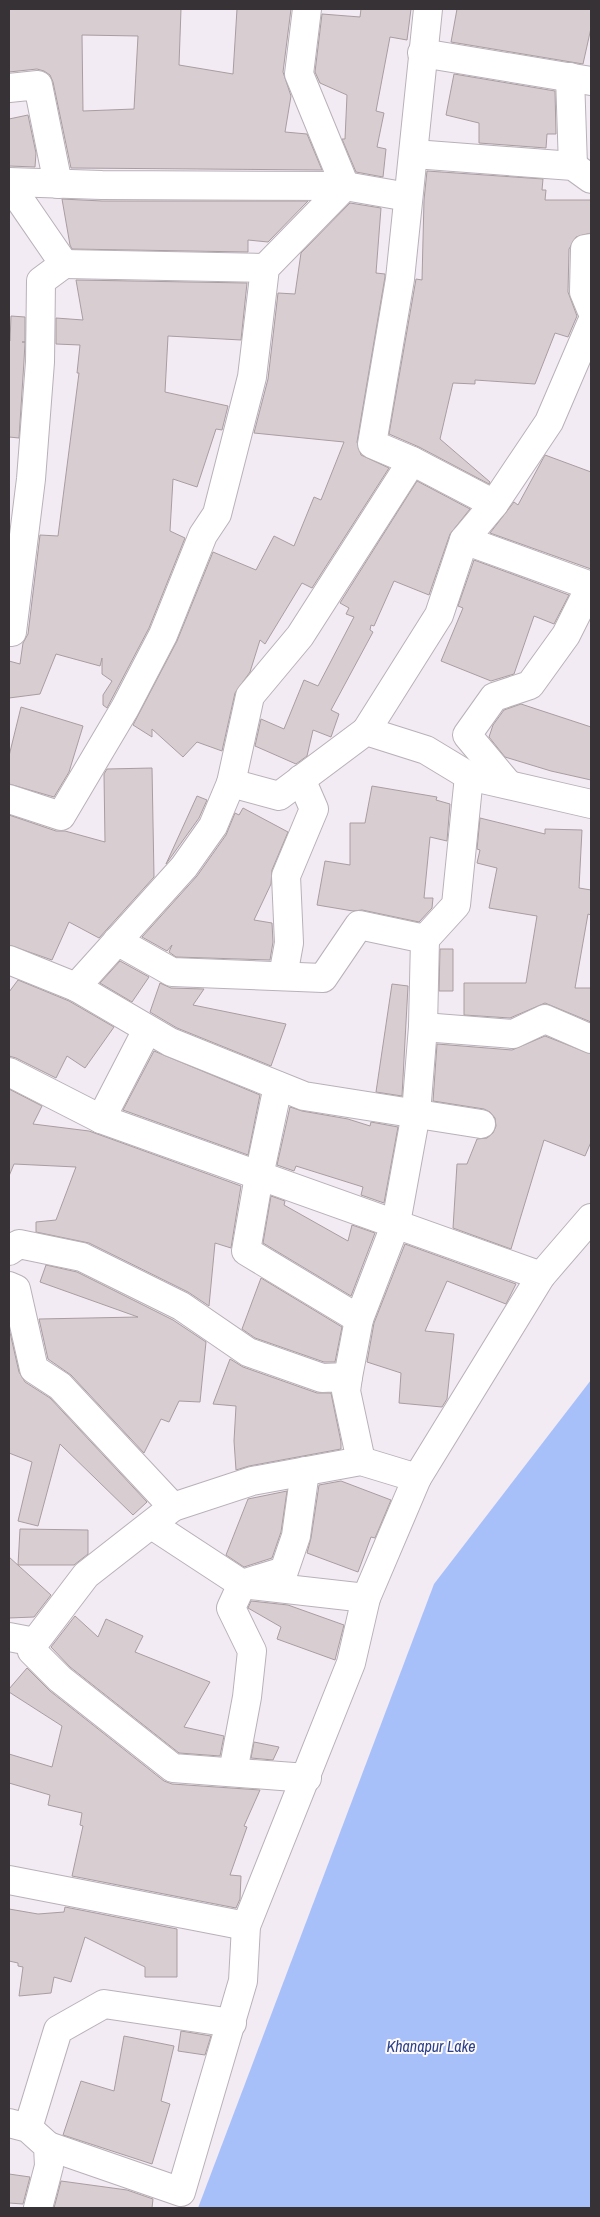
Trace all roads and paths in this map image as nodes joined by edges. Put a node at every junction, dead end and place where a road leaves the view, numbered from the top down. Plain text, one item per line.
1 (307, 9) edge
2 (428, 9) edge
3 (422, 53) junction
4 (581, 79) edge
5 (9, 88) edge
6 (414, 154) junction
7 (582, 173) edge
8 (9, 183) edge
9 (58, 184) junction
10 (345, 186) junction
11 (408, 197) junction
12 (591, 248) edge
13 (64, 264) junction
14 (265, 268) junction
15 (591, 309) edge
16 (591, 324) edge
17 (412, 461) junction
18 (494, 504) junction
19 (464, 540) junction
20 (591, 586) edge
21 (12, 632) dead end
22 (366, 731) junction
23 (469, 776) junction
24 (301, 779) junction
25 (231, 783) junction
26 (508, 784) junction
27 (9, 799) edge
28 (591, 804) edge
29 (425, 939) junction
30 (117, 941) junction
31 (9, 960) edge
32 (283, 976) junction
33 (76, 987) junction
34 (424, 1027) junction
35 (147, 1030) junction
36 (591, 1038) edge
37 (9, 1072) edge
38 (278, 1086) junction
39 (416, 1113) junction
40 (101, 1119) junction
41 (481, 1124) dead end
42 (259, 1176) junction
43 (591, 1218) edge
44 (396, 1223) junction
45 (9, 1252) edge
46 (541, 1276) junction
47 (9, 1286) edge
48 (359, 1319) junction
49 (348, 1377) junction
50 (361, 1461) junction
51 (305, 1471) junction
52 (417, 1478) junction
53 (172, 1508) junction
54 (152, 1525) junction
55 (242, 1584) junction
56 (366, 1598) junction
57 (22, 1640) edge
58 (233, 1772) junction
59 (307, 1778) junction
60 (9, 1880) edge
61 (246, 1926) junction
62 (232, 2023) junction
63 (18, 2126) edge
64 (48, 2146) junction
65 (38, 2208) edge

1 - 10 street
2 - 3 street
3 - 4 street
3 - 6 street
4 - 7 street
5 - 9 street
6 - 7 street
6 - 11 street
8 - 9 street
8 - 13 street
9 - 10 street
10 - 11 street
10 - 14 street
11 - 17 street
12 - 15 street
13 - 14 street
13 - 21 street
14 - 27 street
16 - 18 street
17 - 18 street
17 - 25 street
18 - 19 street
19 - 20 street
19 - 22 street
20 - 26 street
22 - 23 street
22 - 24 street
23 - 26 street
23 - 29 street
24 - 25 street
24 - 32 street
25 - 30 street
26 - 28 street
29 - 32 street
29 - 34 street
30 - 32 street
30 - 33 street
31 - 33 street
33 - 35 street
34 - 36 street
34 - 39 street
35 - 38 street
35 - 40 street
37 - 40 street
38 - 39 street
38 - 42 street
39 - 41 street
39 - 44 street
40 - 42 street
42 - 44 street
42 - 48 street
43 - 46 street
44 - 46 street
44 - 48 street
45 - 49 street
46 - 52 street
47 - 53 street
48 - 49 street
49 - 50 street
50 - 51 street
50 - 52 street
51 - 53 street
51 - 55 street
52 - 56 street
53 - 54 street
54 - 55 street
54 - 57 street
55 - 56 street
55 - 58 street
56 - 59 street
57 - 58 street
58 - 59 street
59 - 61 street
60 - 61 street
61 - 62 street
62 - 63 street
62 - 64 street
63 - 64 street
64 - 65 street

